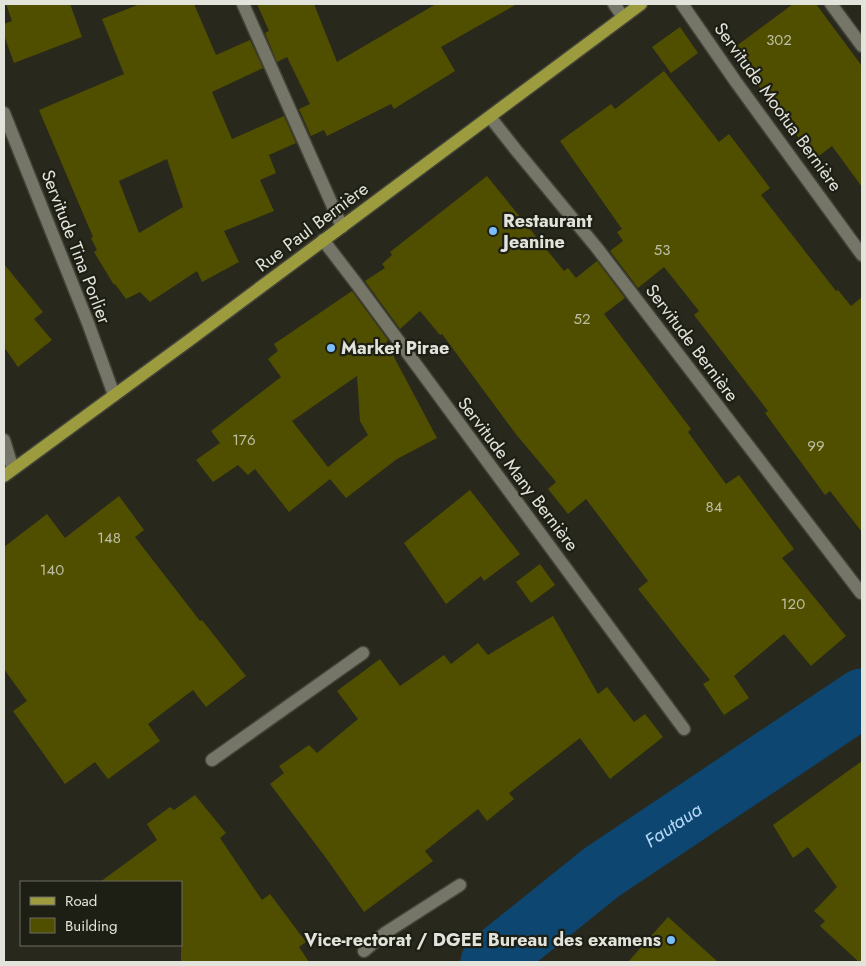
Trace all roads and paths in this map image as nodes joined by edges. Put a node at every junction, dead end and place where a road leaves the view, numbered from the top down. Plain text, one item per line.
1 (243, 4) edge
2 (614, 4) edge
3 (641, 4) edge
4 (682, 4) edge
5 (831, 4) edge
6 (623, 17) junction
7 (862, 46) edge
8 (4, 113) edge
9 (490, 117) junction
10 (342, 226) junction
11 (323, 240) junction
12 (862, 255) edge
13 (114, 395) junction
14 (4, 440) edge
15 (8, 473) edge
16 (861, 593) edge
17 (363, 653) dead end
18 (684, 729) dead end
19 (212, 760) dead end
20 (460, 885) dead end
21 (364, 951) dead end

1 - 10 street
2 - 6 street
3 - 6 main road, Rue Paul Bernière
4 - 12 street, Servitude Mootua Bernière
5 - 7 street
6 - 9 main road, Rue Paul Bernière
8 - 13 street, Servitude Tina Porlier
9 - 10 main road, Rue Paul Bernière
9 - 16 street, Servitude Bernière
10 - 11 main road, Rue Paul Bernière
11 - 13 main road, Rue Paul Bernière
11 - 18 street, Servitude Many Bernière
13 - 15 main road, Rue Paul Bernière
14 - 15 street
17 - 19 street
20 - 21 street

